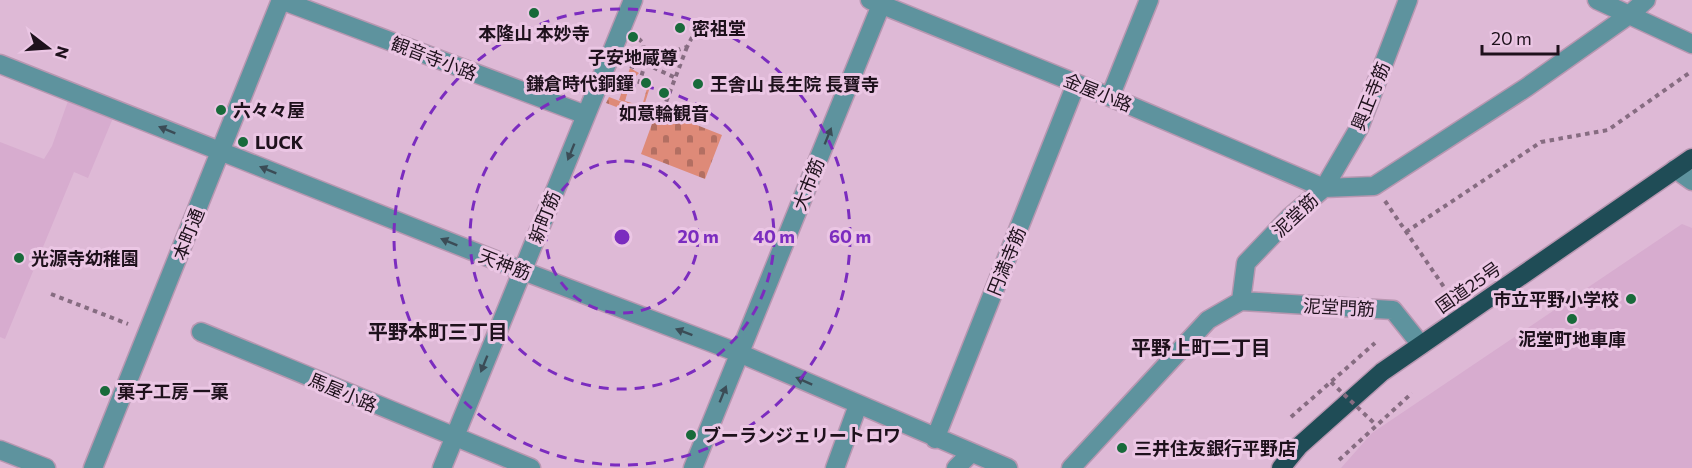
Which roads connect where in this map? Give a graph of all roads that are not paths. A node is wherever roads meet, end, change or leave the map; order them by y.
1 (281, 0) edge
2 (633, 0) edge
3 (1149, 0) edge
4 (1408, 0) edge
5 (1597, 0) edge
6 (1646, 0) edge
7 (878, 2) edge
8 (1629, 15) junction
9 (1692, 44) edge
10 (0, 64) edge
11 (1076, 84) junction
12 (1110, 97) junction
13 (586, 115) junction
14 (221, 151) junction
15 (1692, 158) edge
16 (1675, 169) junction
17 (1692, 181) edge
18 (1324, 188) junction
19 (523, 271) junction
20 (1241, 301) junction
21 (201, 332) dead end
22 (1421, 345) junction
23 (739, 353) junction
24 (858, 405) junction
25 (454, 439) junction
26 (935, 439) junction
27 (0, 450) edge
28 (970, 453) junction
29 (45, 468) edge
30 (93, 468) edge
31 (442, 468) edge
32 (531, 468) edge
33 (693, 468) edge
34 (835, 468) edge
35 (956, 468) edge
36 (1008, 468) edge
37 (1071, 468) edge
38 (1281, 468) edge

1 - 13 street, 観音寺小路
1 - 14 street, 本町通
2 - 13 street, 新町筋
3 - 12 street
4 - 18 street, 興正寺筋
5 - 8 street
6 - 8 street
7 - 11 street, 金屋小路
23 -> 7 street, 大市筋
8 - 9 street
8 - 18 street, 泥堂筋
14 -> 10 street, 天神筋
11 - 12 street, 金屋小路
11 - 26 street, 円満寺筋
12 - 18 street, 金屋小路
13 -> 19 street, 新町筋
19 -> 14 street, 天神筋
14 - 30 street, 本町通
15 - 16 highway, 国道25号
16 - 17 street
16 - 22 highway, 国道25号
18 - 20 street, 泥堂筋
23 -> 19 street, 天神筋
19 -> 25 street, 新町筋
20 - 22 street, 泥堂門筋
20 - 37 street
21 - 25 street, 馬屋小路
22 - 38 highway, 国道25号
24 -> 23 street, 天神筋
33 -> 23 street, 大市筋
24 - 26 street, 天神筋
24 - 34 street
25 - 31 street, 新町筋
25 - 32 street, 馬屋小路
26 - 28 street, 天神筋
27 - 29 street
28 - 35 street
28 - 36 street, 天神筋

